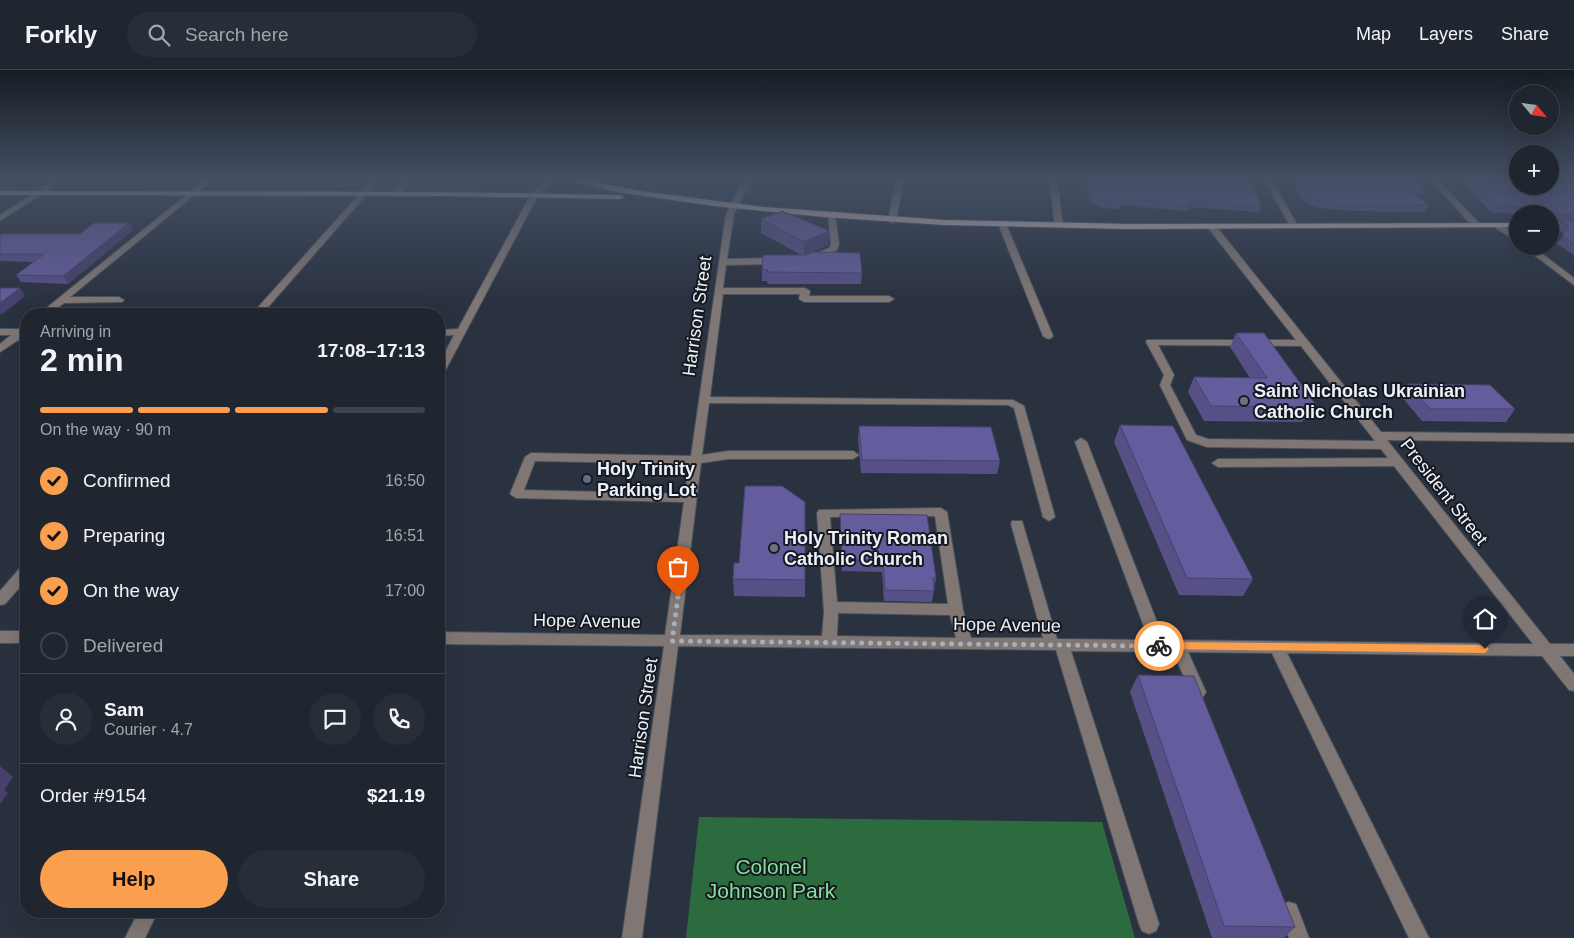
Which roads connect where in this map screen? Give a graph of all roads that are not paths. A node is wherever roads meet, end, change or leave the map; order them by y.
1 (161, 220) edge
2 (341, 220) edge
3 (521, 220) edge
4 (729, 220) edge
5 (832, 220) edge
6 (884, 220) edge
7 (892, 220) joint
8 (1058, 220) edge
9 (1290, 220) edge
10 (1471, 220) edge
11 (1559, 224) edge
12 (1574, 224) edge
13 (1476, 225) junction
14 (1498, 225) junction
15 (1509, 225) edge
16 (1004, 226) junction
17 (1059, 226) junction
18 (1294, 226) junction
19 (1212, 227) junction
20 (1509, 233) edge
21 (1538, 255) edge
22 (788, 261) edge
23 (806, 261) edge
24 (723, 262) junction
25 (1574, 282) edge
26 (719, 291) junction
27 (889, 299) dead end
28 (62, 300) junction
29 (119, 300) dead end
30 (52, 308) edge
31 (262, 308) edge
32 (20, 331) edge
33 (0, 332) edge
34 (445, 332) edge
35 (461, 332) junction
36 (20, 335) edge
37 (1048, 336) dead end
38 (1304, 343) junction
39 (0, 349) edge
40 (445, 362) edge
41 (704, 400) junction
42 (1574, 438) edge
43 (1381, 440) junction
44 (1081, 442) dead end
45 (854, 455) dead end
46 (696, 460) junction
47 (1398, 462) junction
48 (1218, 463) dead end
49 (691, 498) junction
50 (1049, 517) dead end
51 (1017, 524) dead end
52 (20, 578) edge
53 (0, 600) edge
54 (831, 607) junction
55 (956, 610) junction
56 (0, 637) edge
57 (20, 637) edge
58 (445, 638) edge
59 (672, 641) junction
60 (829, 642) junction
61 (964, 644) junction
62 (1057, 645) junction
63 (1159, 646) junction
64 (1178, 646) junction
65 (1278, 647) junction
66 (1546, 650) junction
67 (1574, 650) edge
68 (1574, 685) edge
69 (1203, 704) edge
70 (1285, 902) edge
71 (145, 918) edge
72 (1149, 924) dead end
73 (135, 938) edge
74 (632, 938) edge
75 (1300, 938) edge
76 (1418, 938) edge

1 - 28 street
2 - 31 street
3 - 35 street
4 - 24 street, Harrison Street
5 - 23 street
6 - 7 main road
7 - 16 main road
8 - 17 street
9 - 18 street
10 - 13 street
11 - 12 main road
13 - 14 main road
13 - 18 main road
14 - 15 main road
14 - 20 street
16 - 17 main road
16 - 37 street
17 - 19 main road
18 - 19 main road
19 - 38 street, President Street
21 - 25 street
22 - 24 street
24 - 26 street, Harrison Street
26 - 27 street
26 - 41 street, Harrison Street
28 - 29 street
28 - 30 street
32 - 33 street
34 - 35 street
35 - 40 street
36 - 39 street
38 - 43 street, President Street
38 - 43 street
41 - 46 street, Harrison Street
41 - 50 street
42 - 43 street
43 - 47 street, President Street
44 - 63 street
45 - 46 street
46 - 49 street, Harrison Street
46 - 49 street
47 - 48 street
47 - 66 street, President Street
49 - 59 street, Harrison Street
51 - 62 street
52 - 53 street
54 - 55 street
54 - 55 street
54 - 60 street
55 - 61 street
56 - 57 street
58 - 59 street, Hope Avenue
59 - 60 street, Hope Avenue
59 - 74 street, Harrison Street
60 - 61 street, Hope Avenue
61 - 62 street, Hope Avenue
62 - 63 street, Hope Avenue
62 - 72 street
63 - 64 street, Hope Avenue
64 - 65 street, Hope Avenue
64 - 69 street
65 - 66 street, Hope Avenue
65 - 76 street
66 - 67 street, Hope Avenue
66 - 68 street, President Street
70 - 75 street
71 - 73 street

